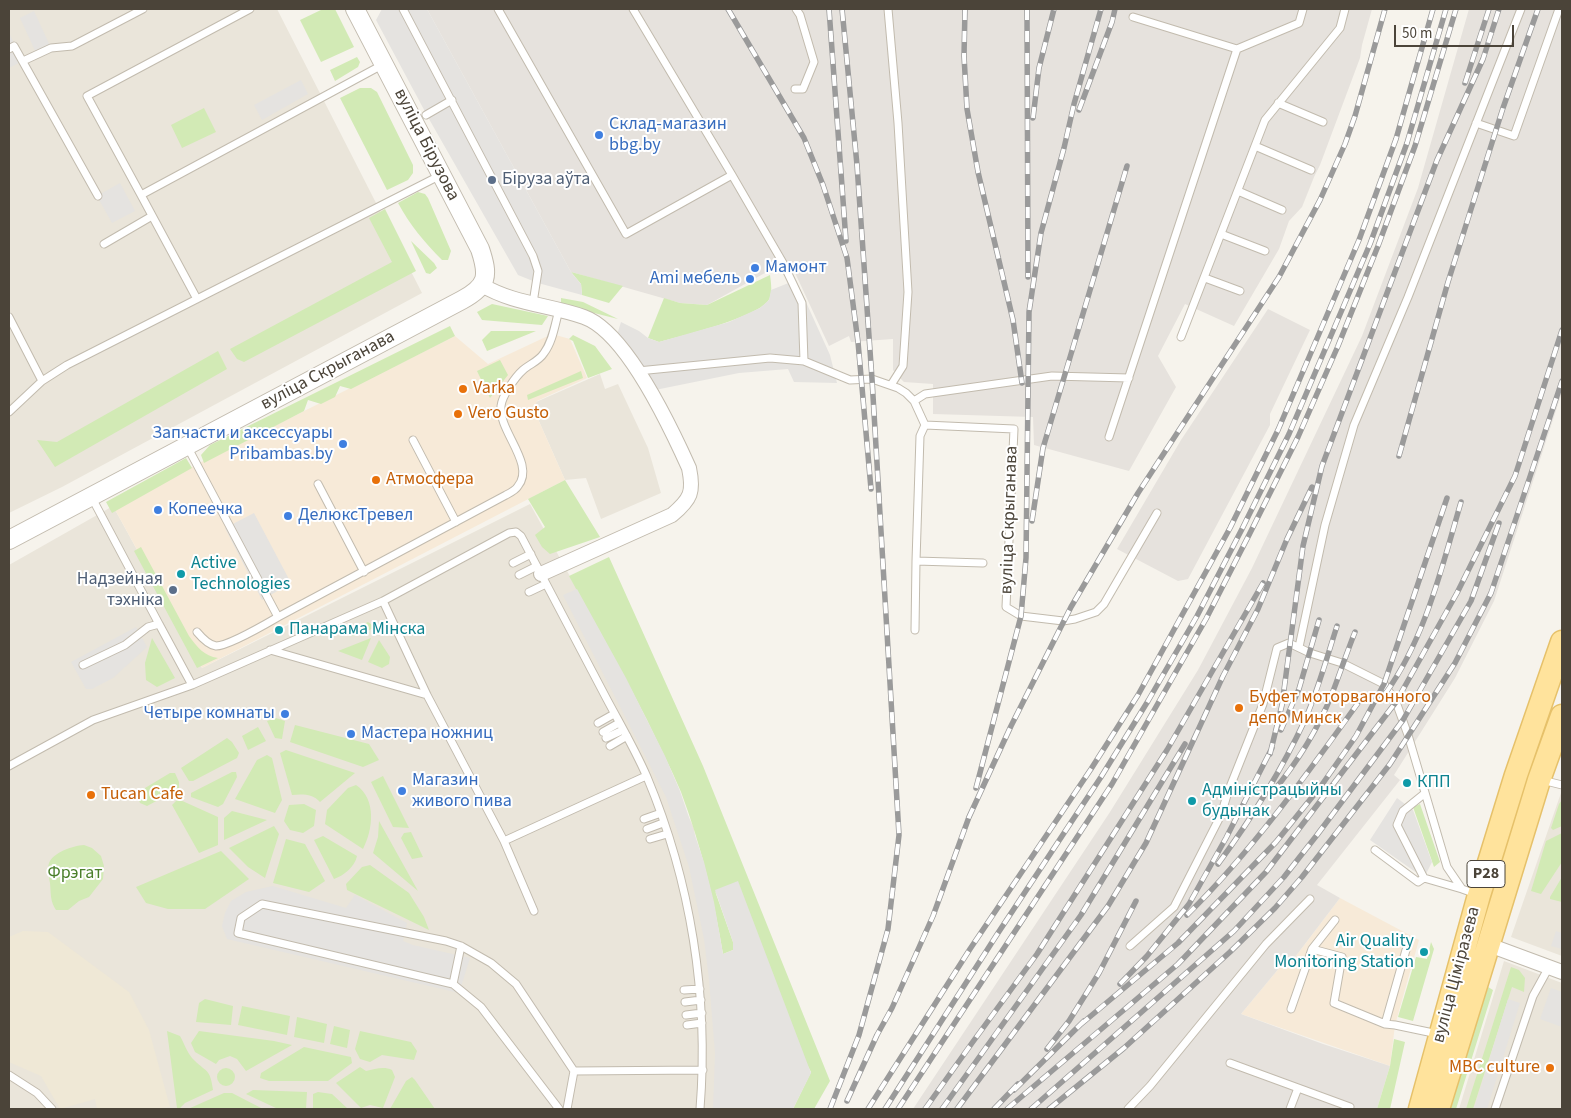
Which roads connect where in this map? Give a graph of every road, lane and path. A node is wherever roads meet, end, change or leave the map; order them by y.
1 (143, 9) edge
2 (250, 9) edge
3 (355, 9) edge
4 (403, 9) edge
5 (498, 9) edge
6 (633, 9) edge
7 (796, 9) edge
8 (888, 9) edge
9 (1303, 9) edge
10 (1345, 9) edge
11 (1521, 9) edge
12 (1559, 9) edge
13 (1133, 17) dead end
14 (1237, 48) junction
15 (9, 49) edge
16 (23, 60) junction
17 (384, 64) junction
18 (795, 89) dead end
19 (452, 100) junction
20 (1278, 103) junction
21 (426, 115) dead end
22 (1323, 122) dead end
23 (1476, 123) junction
24 (1255, 146) junction
25 (1311, 170) dead end
26 (732, 174) junction
27 (442, 175) junction
28 (1238, 191) junction
29 (140, 195) junction
30 (98, 196) dead end
31 (1282, 210) dead end
32 (152, 216) junction
33 (1221, 234) junction
34 (104, 244) dead end
35 (1265, 251) dead end
36 (1205, 278) junction
37 (482, 285) junction
38 (1240, 291) dead end
39 (197, 299) junction
40 (533, 303) junction
41 (559, 310) junction
42 (9, 317) edge
43 (1181, 337) dead end
44 (804, 361) junction
45 (638, 371) junction
46 (1129, 378) junction
47 (42, 381) junction
48 (891, 385) junction
49 (914, 401) junction
50 (9, 412) edge
51 (925, 425) junction
52 (1109, 437) dead end
53 (413, 440) dead end
54 (186, 446) junction
55 (318, 484) dead end
56 (91, 496) junction
57 (1157, 513) dead end
58 (456, 522) junction
59 (9, 540) edge
60 (530, 554) junction
61 (916, 561) junction
62 (513, 563) dead end
63 (983, 563) dead end
64 (364, 572) junction
65 (519, 575) dead end
66 (541, 575) junction
67 (528, 592) dead end
68 (383, 601) junction
69 (278, 617) junction
70 (159, 624) junction
71 (915, 630) dead end
72 (198, 632) dead end
73 (1562, 642) edge
74 (1299, 647) junction
75 (270, 650) junction
76 (83, 665) dead end
77 (192, 684) junction
78 (427, 695) junction
79 (614, 714) junction
80 (1562, 716) edge
81 (598, 723) dead end
82 (619, 723) junction
83 (625, 733) junction
84 (610, 746) dead end
85 (9, 766) edge
86 (646, 776) junction
87 (1539, 780) junction
88 (1562, 785) edge
89 (1424, 794) junction
90 (660, 814) junction
91 (644, 819) dead end
92 (664, 823) junction
93 (647, 828) dead end
94 (667, 834) junction
95 (650, 839) dead end
96 (504, 841) junction
97 (1375, 850) dead end
98 (1424, 878) junction
99 (1470, 892) junction
100 (1310, 899) dead end
101 (534, 911) dead end
102 (1335, 920) dead end
103 (1488, 945) junction
104 (461, 946) junction
105 (1130, 946) dead end
106 (1312, 949) junction
107 (1406, 950) dead end
108 (1549, 967) junction
109 (1562, 972) edge
110 (453, 984) junction
111 (700, 989) junction
112 (684, 990) dead end
113 (701, 1000) junction
114 (685, 1002) dead end
115 (1291, 1009) dead end
116 (702, 1013) junction
117 (686, 1015) dead end
118 (702, 1023) junction
119 (1385, 1024) junction
120 (687, 1025) dead end
121 (1440, 1035) junction
122 (1230, 1063) dead end
123 (703, 1070) junction
124 (574, 1071) junction
125 (9, 1075) edge
126 (1298, 1088) junction
127 (1350, 1106) dead end
128 (52, 1109) edge
129 (559, 1109) edge
130 (567, 1109) edge
131 (700, 1109) edge
132 (1128, 1109) edge
133 (1290, 1109) edge
134 (1420, 1109) edge
135 (1438, 1109) edge
136 (1495, 1109) edge

1 - 16 lane
2 - 29 lane
3 - 17 street, вуліца Бірузова
4 - 19 lane
5 - 26 lane
6 - 26 lane
7 - 18 lane
8 - 48 lane
9 - 14 lane
10 - 20 lane
11 - 23 lane
12 - 23 lane
13 - 14 lane
14 - 46 lane
15 - 16 lane
16 - 30 lane
17 - 27 street, вуліца Бірузова
17 - 29 lane
19 - 21 lane
19 - 40 lane
20 - 22 lane
20 - 24 lane
23 - 74 lane
24 - 25 lane
24 - 28 lane
26 - 44 lane
27 - 37 street, вуліца Бірузова
27 - 39 lane
28 - 31 lane
28 - 33 lane
29 - 32 lane
32 - 34 lane
32 - 39 lane
33 - 35 lane
33 - 36 lane
36 - 38 lane
36 - 43 lane
37 - 40 street
37 - 54 street, вуліца Скрыганава
39 - 47 lane
40 - 41 street
41 - 45 street
41 - 58 lane
42 - 47 lane
44 - 45 lane
44 - 48 lane
45 - 66 street
46 - 49 lane
46 - 52 lane
47 - 50 lane
48 - 49 lane
49 - 51 lane
51 - 57 lane, вуліца Скрыганава
51 - 61 lane
53 - 58 lane
54 - 56 street, вуліца Скрыганава
54 - 69 lane
55 - 64 lane
56 - 59 street, вуліца Скрыганава
56 - 70 lane
58 - 64 lane
60 - 62 lane
60 - 66 lane
60 - 68 lane
61 - 63 lane
61 - 71 lane
64 - 69 lane
65 - 66 lane
66 - 67 lane
66 - 79 lane
68 - 75 lane
68 - 78 lane
69 - 72 lane
70 - 76 lane
70 - 77 lane
73 - 99 main road, вуліца Ціміразева / Р28
74 - 89 lane
74 - 105 lane
75 - 77 lane
75 - 78 lane
77 - 85 lane
78 - 96 lane
79 - 81 lane
79 - 82 lane
80 - 87 main road, вуліца Ціміразева / Р28
82 - 83 lane
82 - 83 lane
83 - 84 lane
83 - 86 lane
86 - 90 lane
86 - 96 lane
87 - 88 lane
87 - 103 main road, вуліца Ціміразева / Р28
89 - 98 lane
89 - 99 lane
90 - 91 lane
90 - 92 lane
92 - 93 lane
92 - 94 lane
94 - 95 lane
94 - 111 lane
96 - 101 lane
97 - 98 lane
98 - 99 lane
99 - 121 main road, вуліца Ціміразева / Р28
100 - 132 lane
102 - 106 lane
103 - 108 street
103 - 135 main road, вуліца Ціміразева / Р28
104 - 110 lane
104 - 110 lane
104 - 124 lane
106 - 115 lane
106 - 119 lane
107 - 119 lane
108 - 109 street
108 - 136 lane
110 - 129 lane
111 - 112 lane
111 - 113 lane
113 - 114 lane
113 - 116 lane
116 - 117 lane
116 - 118 lane
118 - 120 lane
118 - 123 lane
119 - 121 lane
121 - 134 main road, вуліца Ціміразева / Р28
122 - 126 lane
123 - 124 lane
123 - 131 lane
124 - 130 lane
125 - 128 lane
126 - 127 lane
126 - 133 lane

